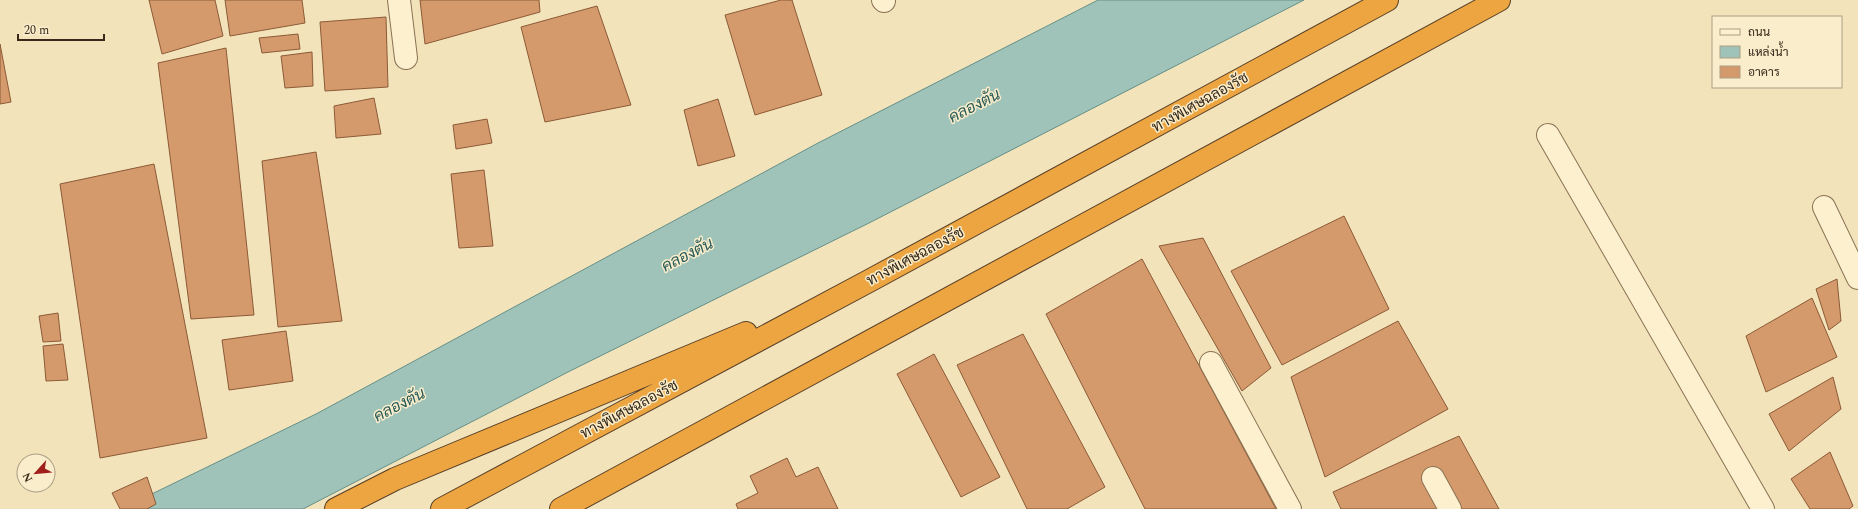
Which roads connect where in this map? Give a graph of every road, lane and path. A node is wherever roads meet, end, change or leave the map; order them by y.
1 (399, 0) edge
2 (1387, 0) edge
3 (1499, 0) edge
4 (406, 58) dead end
5 (1548, 135) dead end
6 (1824, 207) dead end
7 (1858, 278) edge
8 (869, 281) junction
9 (1211, 363) dead end
10 (1433, 478) dead end
11 (601, 488) junction
12 (336, 509) edge
13 (442, 509) edge
14 (561, 509) edge
15 (572, 509) edge
16 (1290, 509) edge
17 (1450, 509) edge
18 (1763, 509) edge

1 - 4 street
2 - 8 highway, ทางพิเศษฉลองรัช
3 - 11 highway
5 - 18 street
6 - 7 street
8 - 12 highway
8 - 13 highway, ทางพิเศษฉลองรัช
9 - 16 street
10 - 17 street
11 - 14 highway
11 - 15 highway

